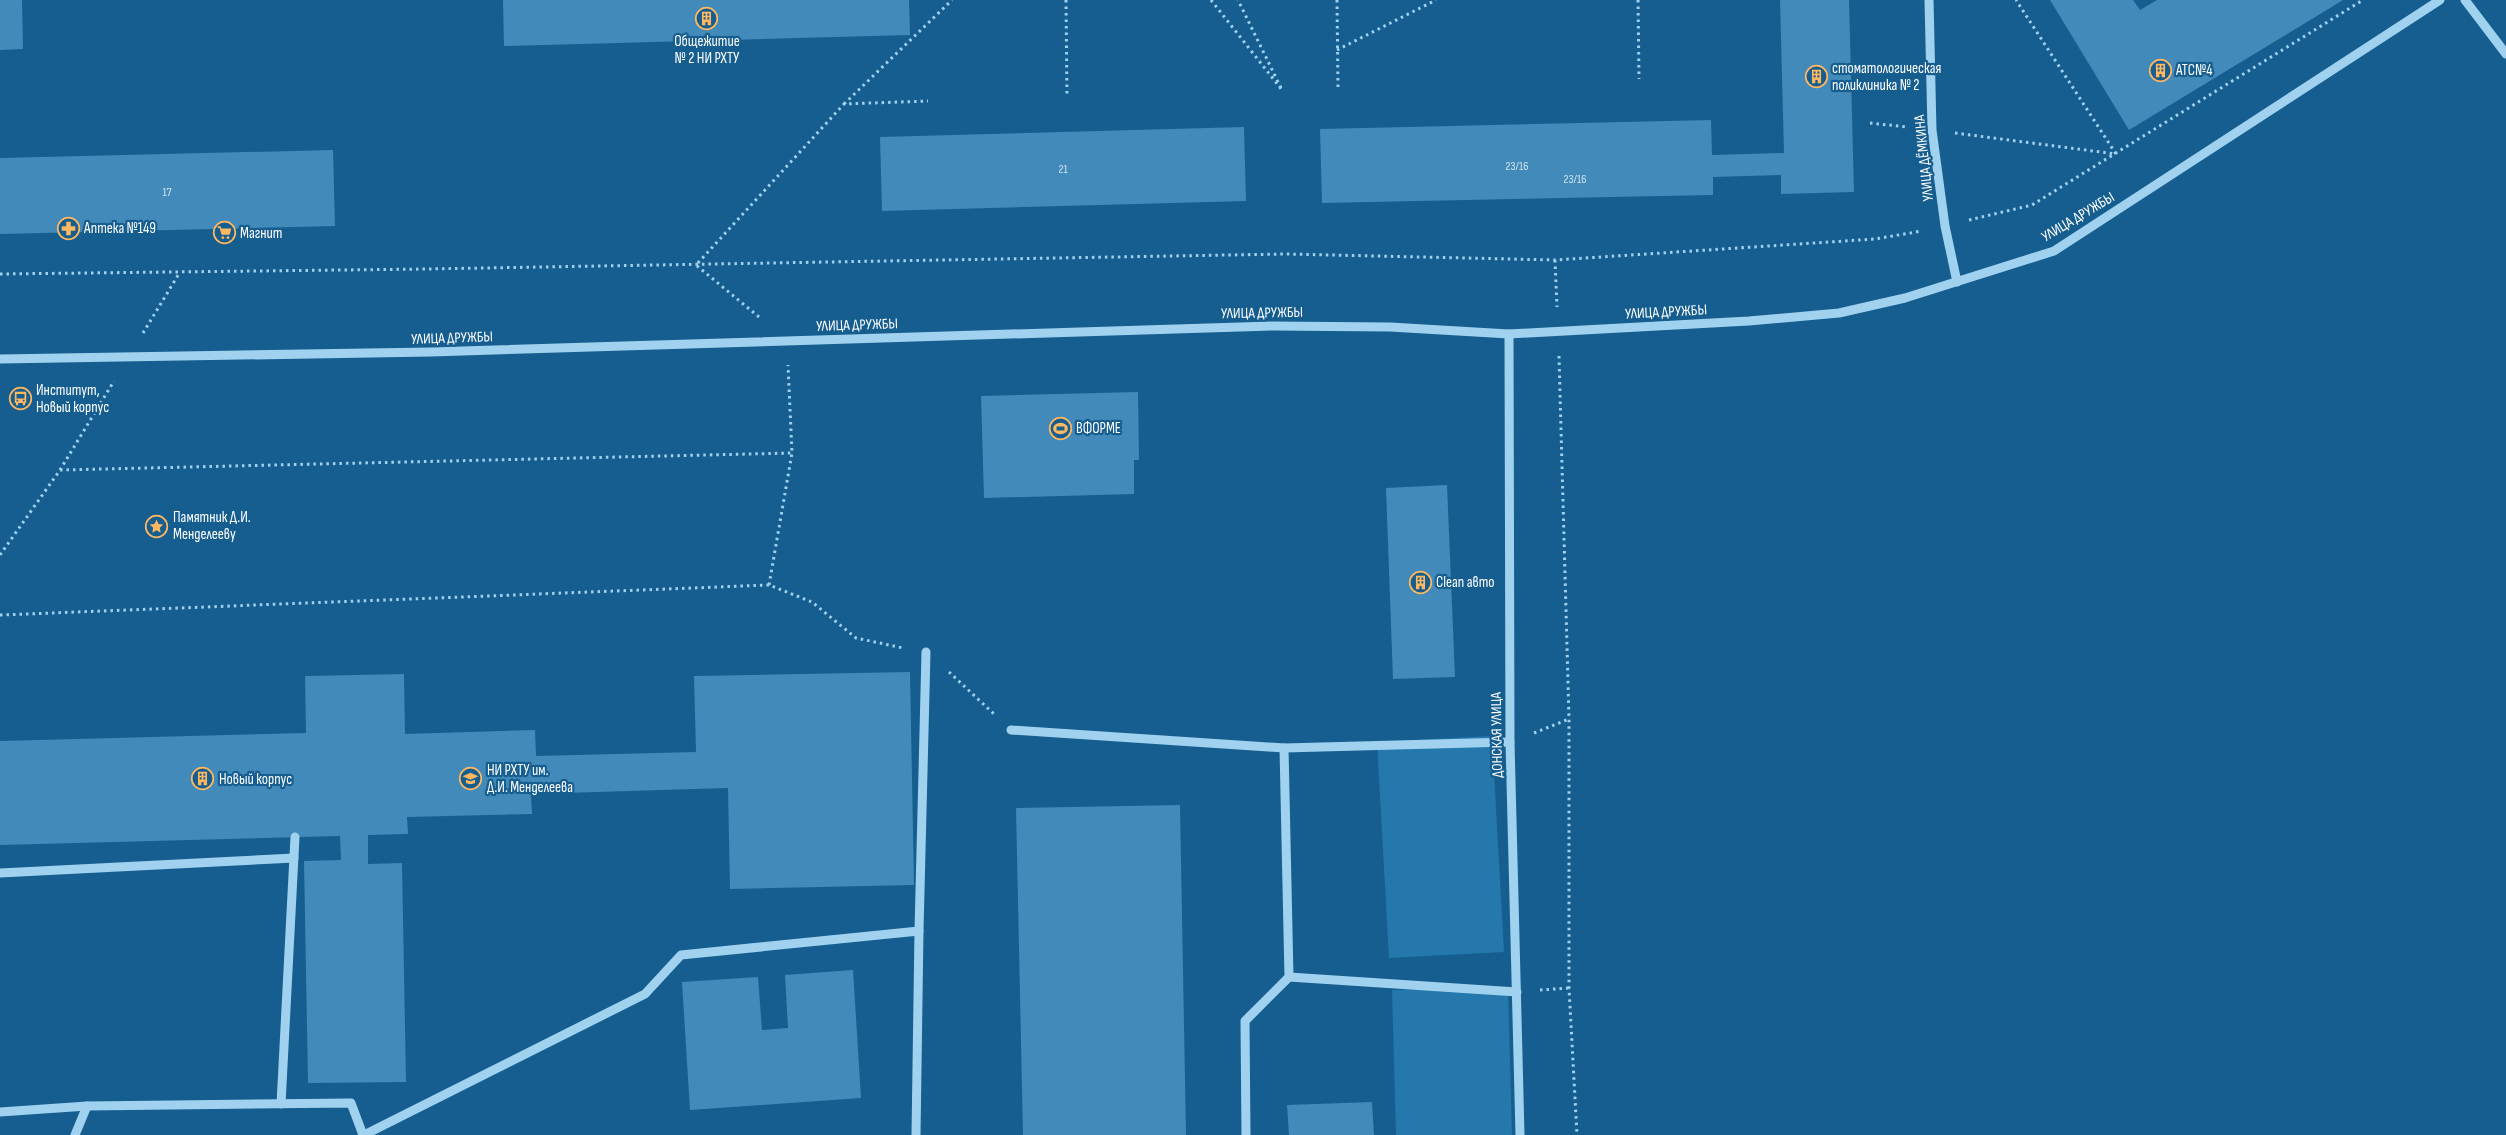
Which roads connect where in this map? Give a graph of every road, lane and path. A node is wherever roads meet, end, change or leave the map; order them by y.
1 (952, 0) edge
2 (1066, 0) edge
3 (1211, 0) edge
4 (1238, 0) edge
5 (1337, 0) edge
6 (1436, 0) edge
7 (1638, 0) edge
8 (1929, 0) edge
9 (2016, 0) edge
10 (2364, 0) edge
11 (2440, 0) edge
12 (2465, 0) edge
13 (1337, 50) junction
14 (2506, 54) edge
15 (1639, 79) dead end
16 (1338, 88) dead end
17 (1067, 96) dead end
18 (928, 101) dead end
19 (844, 104) junction
20 (1870, 123) dead end
21 (1932, 130) junction
22 (2116, 154) junction
23 (1945, 226) junction
24 (1555, 260) junction
25 (696, 265) junction
26 (180, 272) junction
27 (0, 274) edge
28 (1957, 282) junction
29 (1558, 331) junction
30 (1509, 334) junction
31 (787, 341) junction
32 (128, 357) junction
33 (0, 359) edge
34 (792, 453) junction
35 (60, 470) junction
36 (0, 555) edge
37 (769, 585) junction
38 (0, 615) edge
39 (926, 652) junction
40 (1569, 719) junction
41 (1011, 730) joint
42 (1510, 742) junction
43 (1284, 748) junction
44 (295, 837) dead end
45 (294, 858) junction
46 (0, 874) edge
47 (919, 931) junction
48 (1289, 977) junction
49 (1569, 988) junction
50 (1517, 992) junction
51 (281, 1104) junction
52 (87, 1106) junction
53 (0, 1112) edge
54 (75, 1135) edge
55 (363, 1135) edge
56 (916, 1135) edge
57 (1246, 1135) edge
58 (1520, 1135) edge
59 (1577, 1135) edge

1 - 19 path
2 - 17 path
3 - 4 path
5 - 13 path
6 - 13 path
7 - 15 path
8 - 21 street, УЛИЦА ДЁМКИНА
9 - 22 path
10 - 22 path
11 - 28 street, УЛИЦА ДРУЖБЫ
12 - 14 street
13 - 16 path
18 - 19 path
19 - 25 path
20 - 21 path
21 - 22 path
21 - 23 street, УЛИЦА ДЁМКИНА
22 - 23 path
23 - 24 path
23 - 28 street, УЛИЦА ДЁМКИНА
24 - 25 path
24 - 29 path
25 - 26 path
25 - 31 path
26 - 27 path
26 - 32 path
28 - 29 street, УЛИЦА ДРУЖБЫ
29 - 30 street, УЛИЦА ДРУЖБЫ
29 - 40 path
30 - 31 street, УЛИЦА ДРУЖБЫ
30 - 42 street, ДОНСКАЯ УЛИЦА
31 - 32 street, УЛИЦА ДРУЖБЫ
31 - 34 path
32 - 33 street, УЛИЦА ДРУЖБЫ
32 - 35 path
34 - 35 path
34 - 37 path
35 - 36 path
37 - 38 path
37 - 39 path
39 - 41 path
39 - 47 street
40 - 42 path
40 - 49 path
41 - 43 street
42 - 43 street
42 - 50 street, ДОНСКАЯ УЛИЦА
43 - 48 street
44 - 45 street
45 - 46 street
45 - 51 street
47 - 55 street
47 - 56 street
48 - 50 street
48 - 57 street
49 - 50 path
49 - 59 path
50 - 58 street, ДОНСКАЯ УЛИЦА
51 - 52 street
51 - 55 street
52 - 53 street
52 - 54 street

